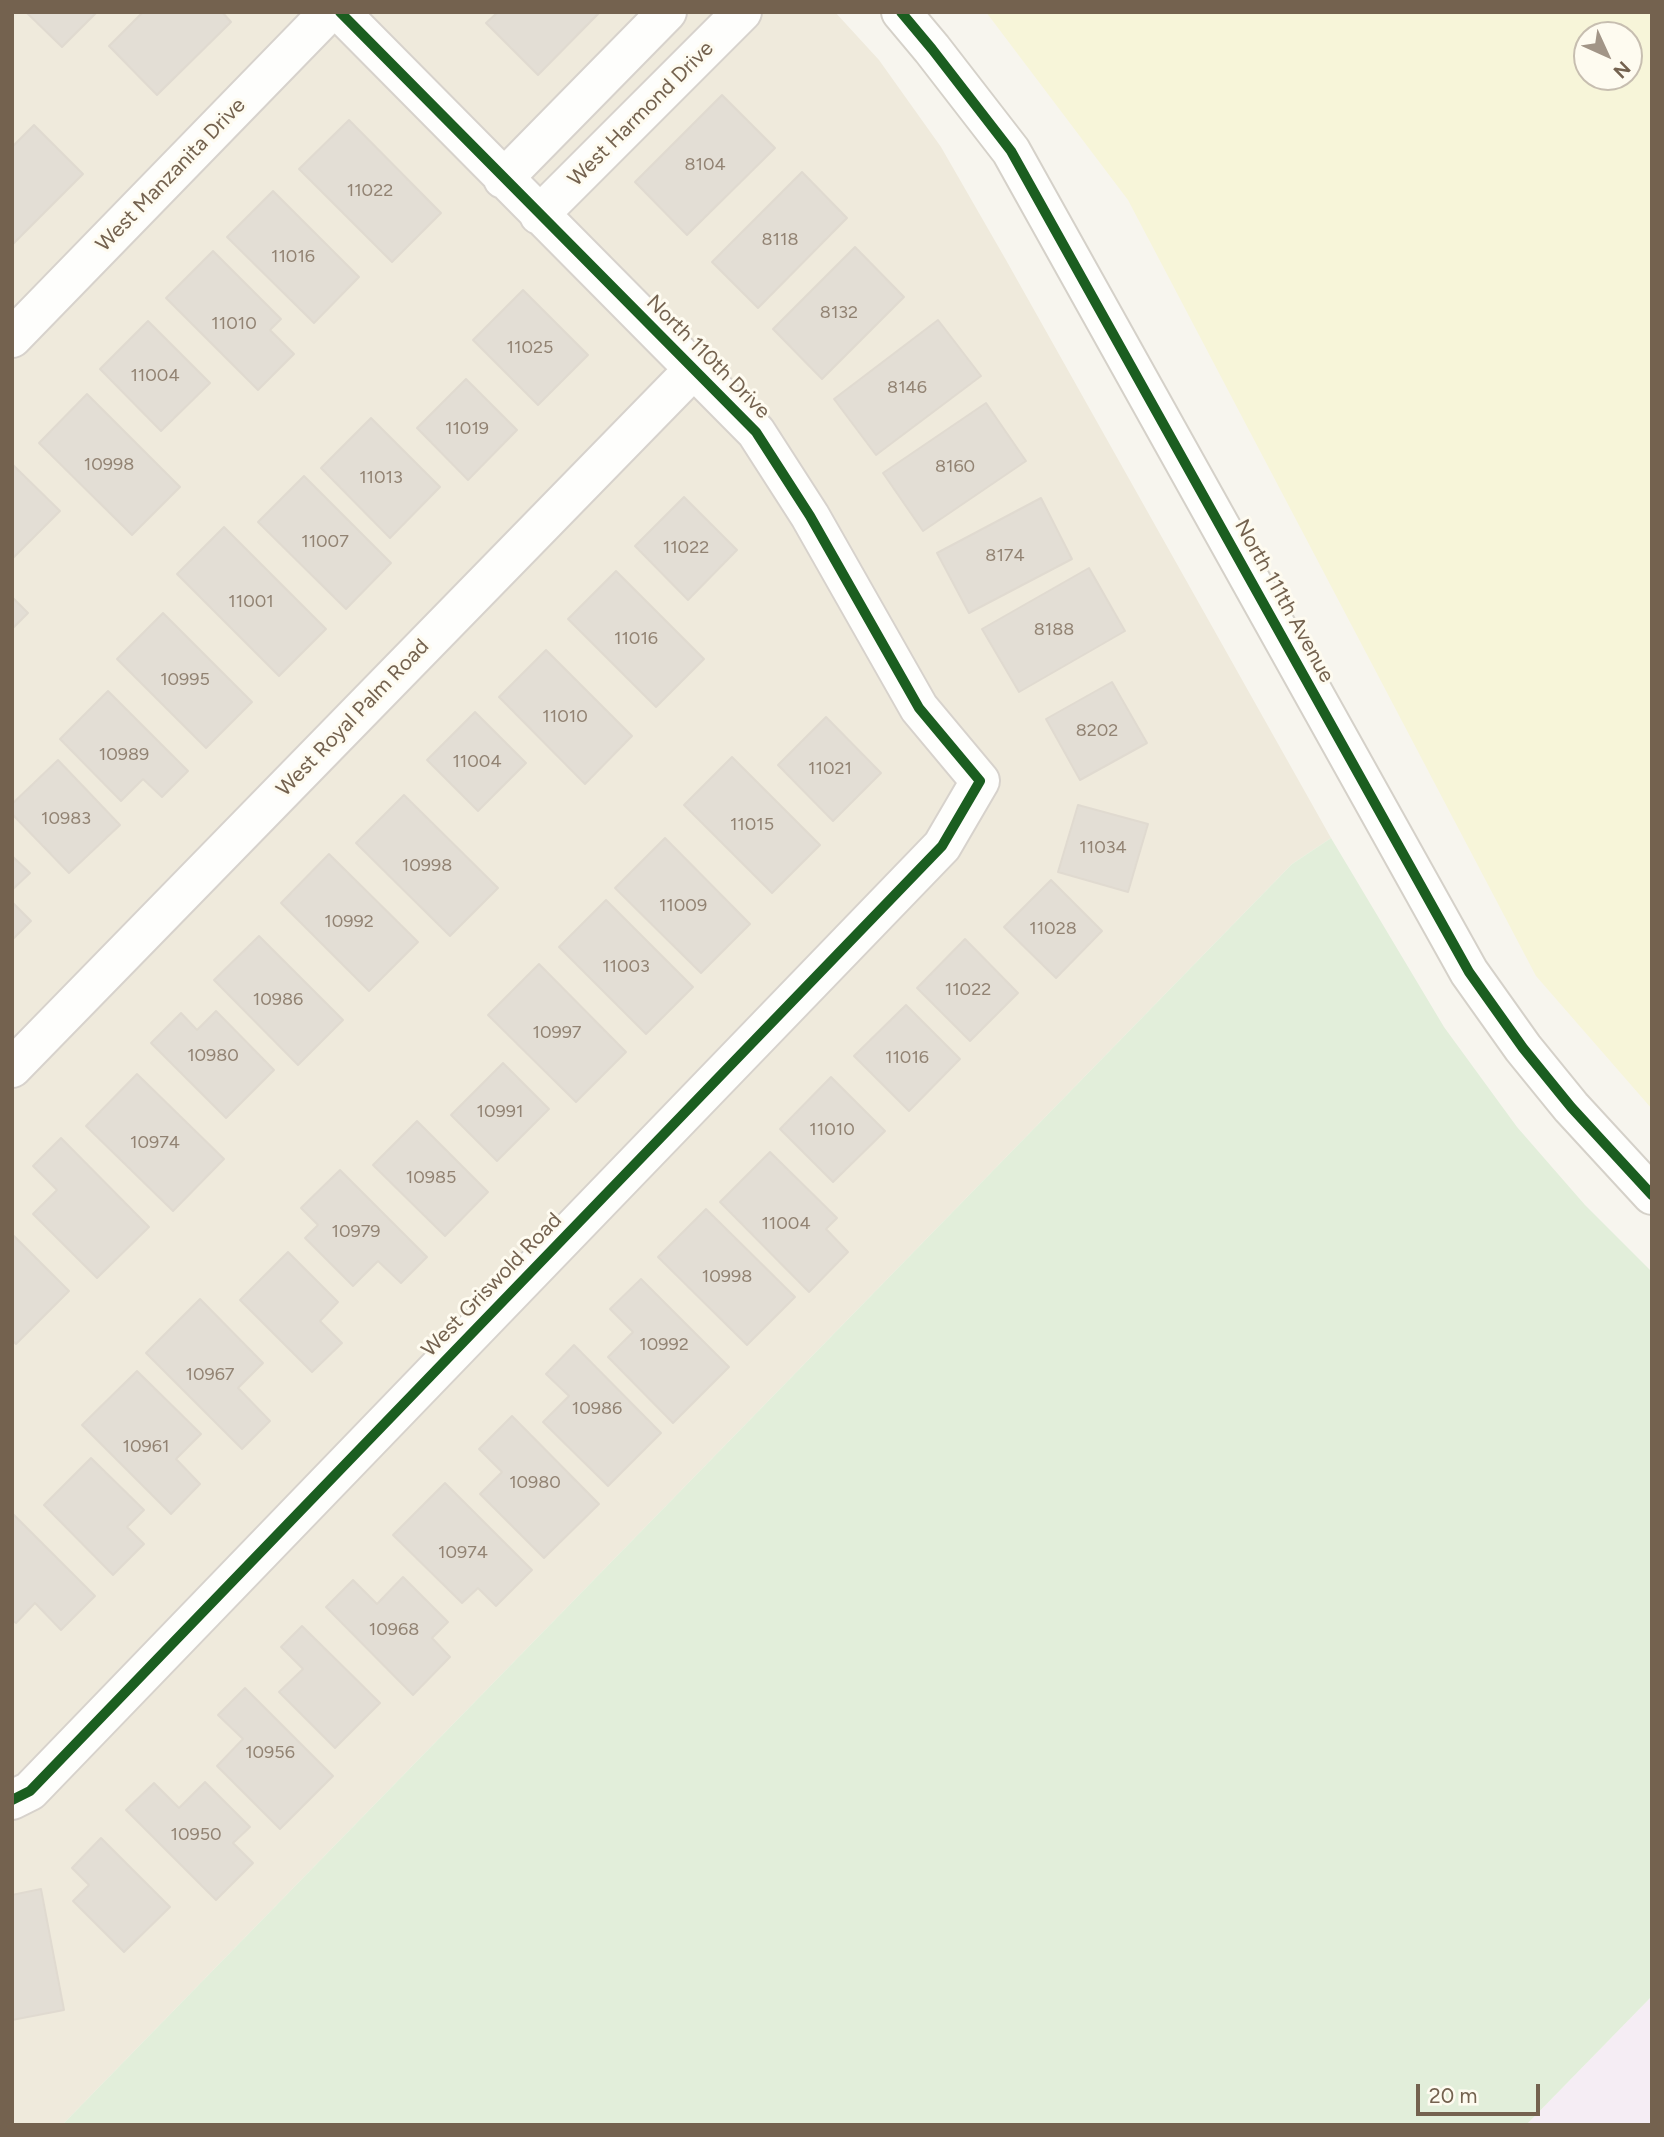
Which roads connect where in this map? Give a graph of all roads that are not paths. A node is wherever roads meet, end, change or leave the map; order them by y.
1 (329, 12) edge
2 (340, 12) edge
3 (667, 12) edge
4 (742, 12) edge
5 (901, 12) edge
6 (503, 179) junction
7 (539, 215) junction
8 (12, 338) edge
9 (694, 369) junction
10 (980, 781) joint
11 (12, 1068) edge
12 (1652, 1195) edge
13 (12, 1800) edge

1 - 8 street, West Manzanita Drive
2 - 6 street, North 110th Drive
3 - 6 street
4 - 7 street, West Harmond Drive
5 - 12 street, North 111th Avenue
6 - 7 street, North 110th Drive
7 - 9 street, North 110th Drive
9 - 10 street, North 110th Drive
9 - 11 street, West Royal Palm Road
10 - 13 street, West Griswold Road

